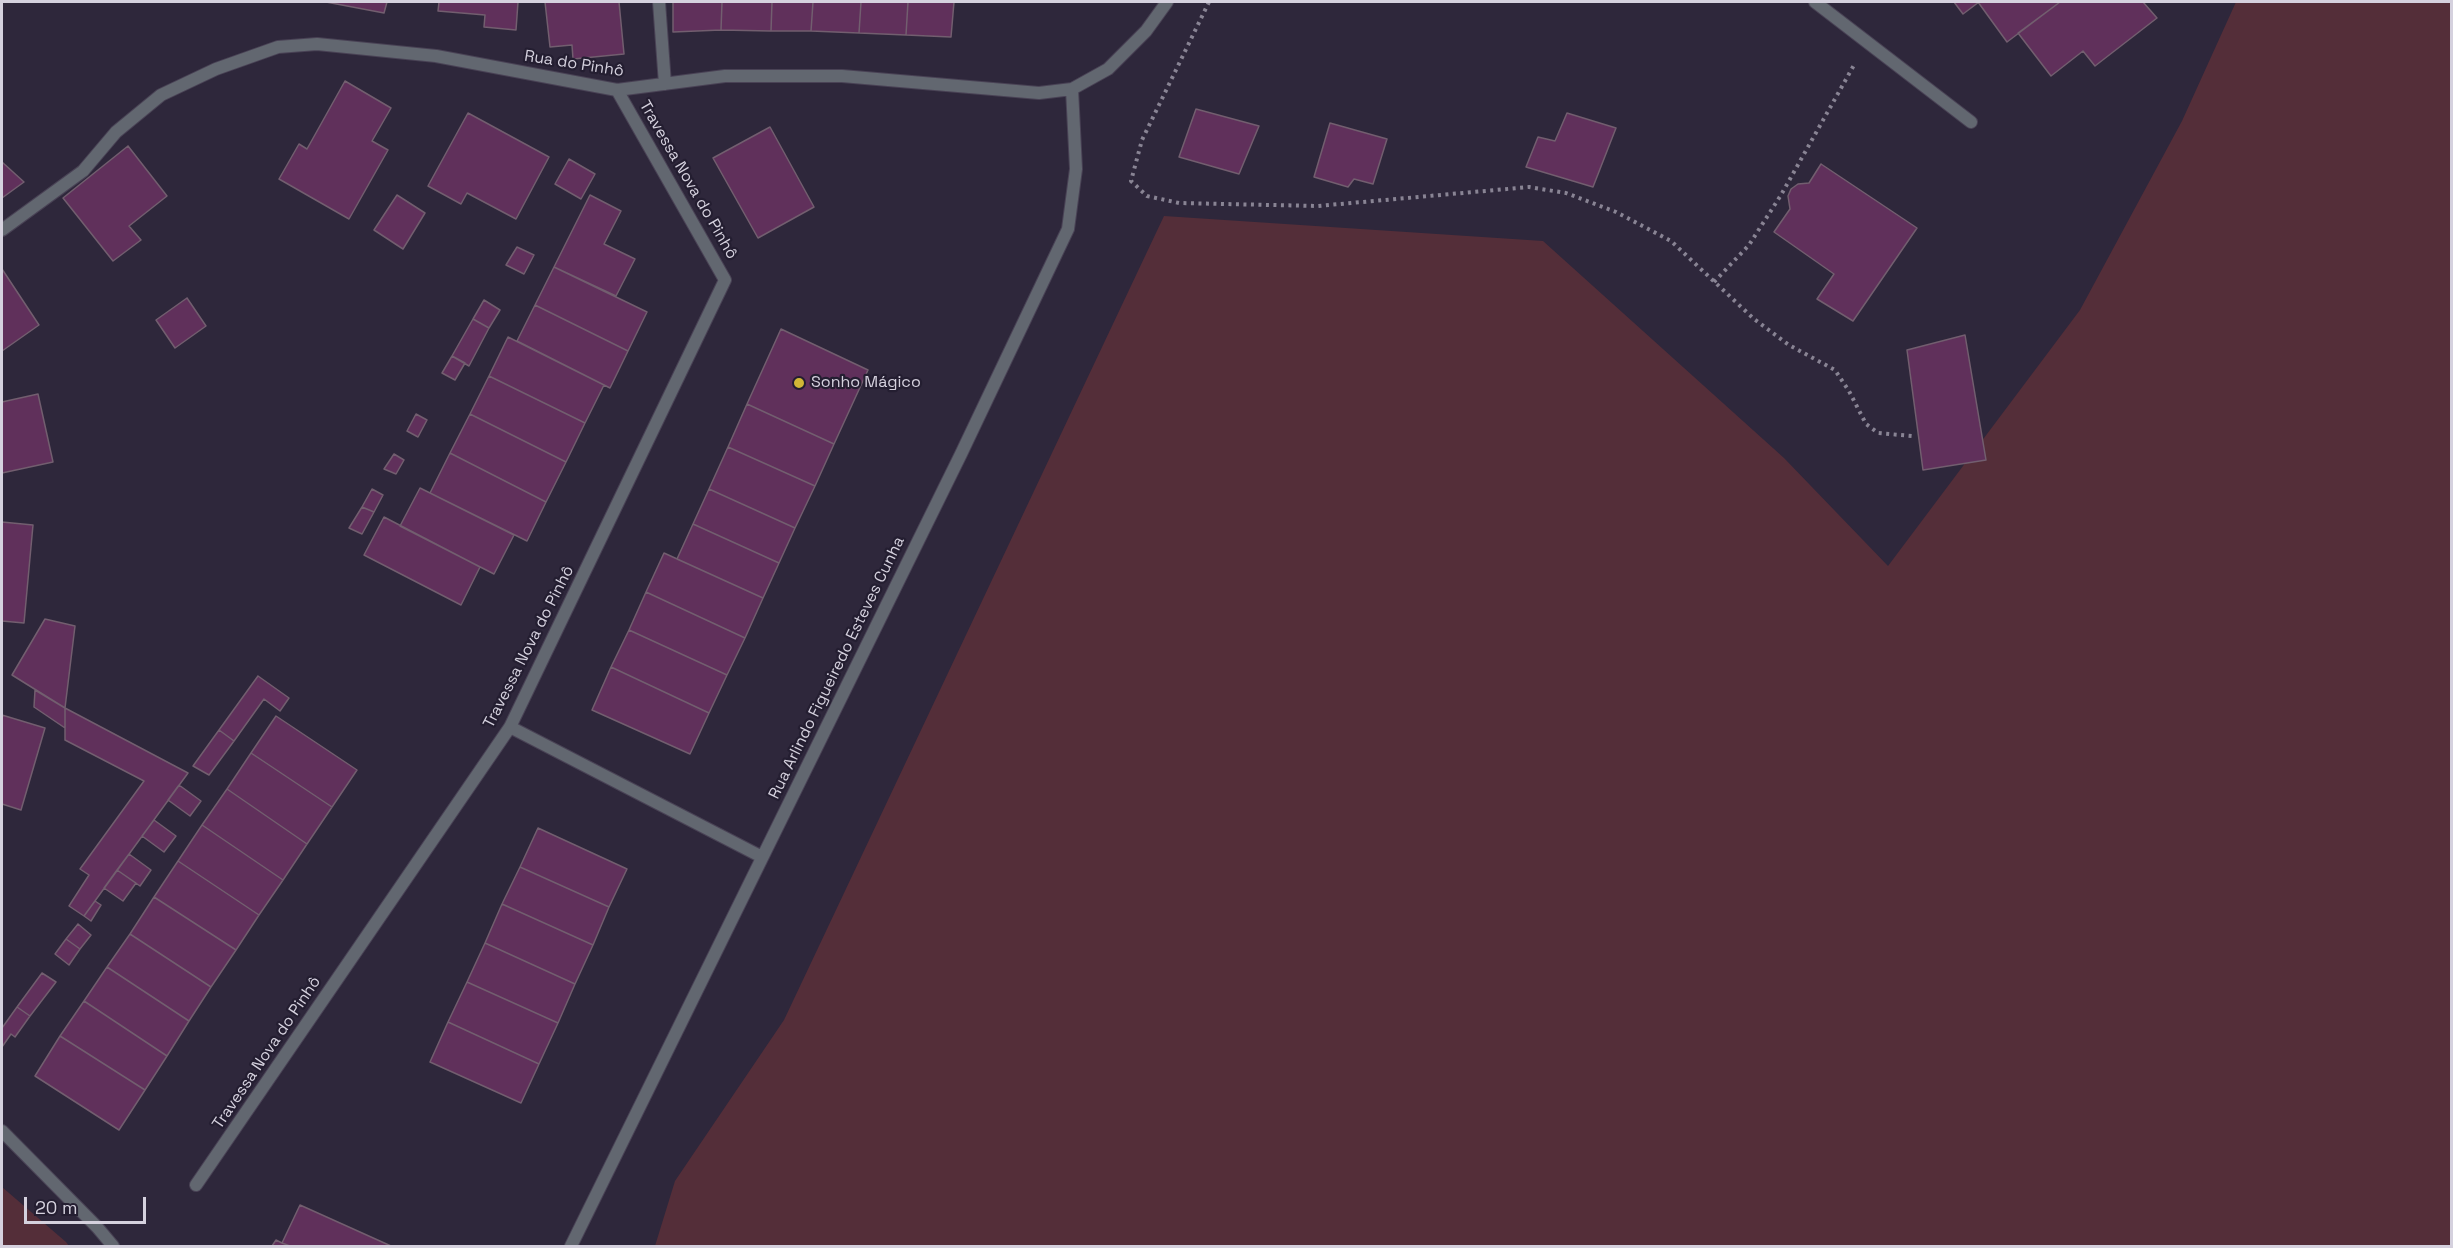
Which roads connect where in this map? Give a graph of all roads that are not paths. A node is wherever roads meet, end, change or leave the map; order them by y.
1 (659, 2) edge
2 (1167, 2) edge
3 (1815, 2) edge
4 (665, 84) junction
5 (1072, 89) junction
6 (618, 90) junction
7 (1971, 122) dead end
8 (2, 230) edge
9 (510, 727) junction
10 (762, 856) junction
11 (2, 1131) edge
12 (196, 1185) dead end
13 (113, 1246) edge
14 (571, 1246) edge

1 - 4 street
2 - 5 street, Rua do Pinhô
3 - 7 street
4 - 5 street, Rua do Pinhô
4 - 6 street, Rua do Pinhô
5 - 10 street, Rua Arlindo Figueiredo Esteves Cunha
6 - 8 street, Rua do Pinhô
6 - 9 street, Travessa Nova do Pinhô
9 - 10 street
9 - 12 street, Travessa Nova do Pinhô
10 - 14 street, Rua Arlindo Figueiredo Esteves Cunha
11 - 13 street

